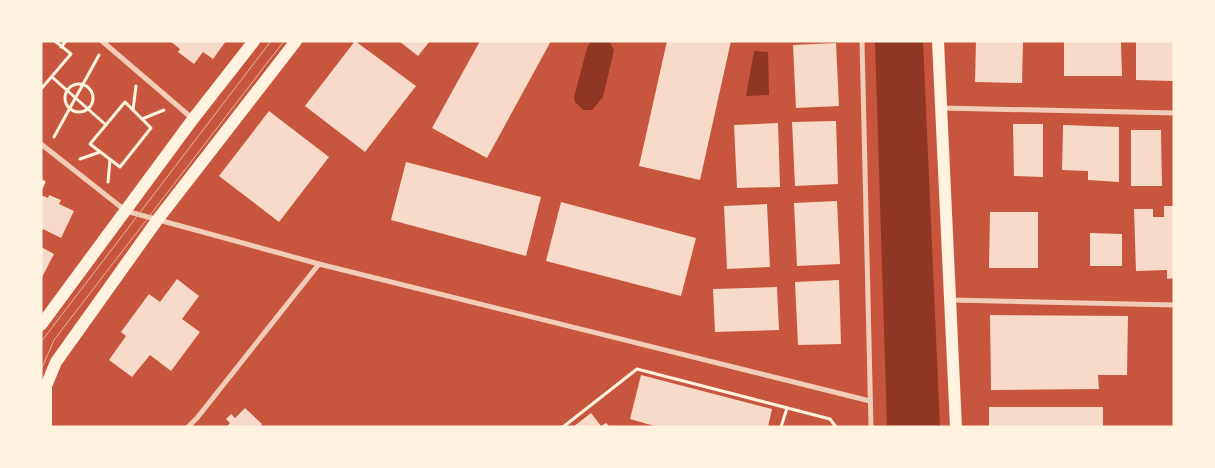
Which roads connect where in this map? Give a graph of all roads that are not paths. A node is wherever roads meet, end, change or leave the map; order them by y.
1 (102, 41) edge
2 (254, 41) edge
3 (296, 41) edge
4 (862, 41) edge
5 (938, 41) edge
6 (941, 108) junction
7 (1174, 113) edge
8 (193, 119) junction
9 (41, 144) edge
10 (126, 211) junction
11 (158, 220) junction
12 (319, 264) junction
13 (952, 300) junction
14 (1174, 305) edge
15 (41, 325) edge
16 (870, 401) junction
17 (46, 427) edge
18 (188, 427) edge
19 (870, 427) edge
20 (956, 427) edge

1 - 8 street
2 - 8 main road
3 - 11 main road
4 - 16 street
5 - 6 main road
6 - 7 street
6 - 13 main road
8 - 10 main road
9 - 10 street
10 - 11 street
10 - 15 main road
11 - 12 street
11 - 17 main road
12 - 16 street
12 - 18 street
13 - 14 street
13 - 20 main road
16 - 19 street

